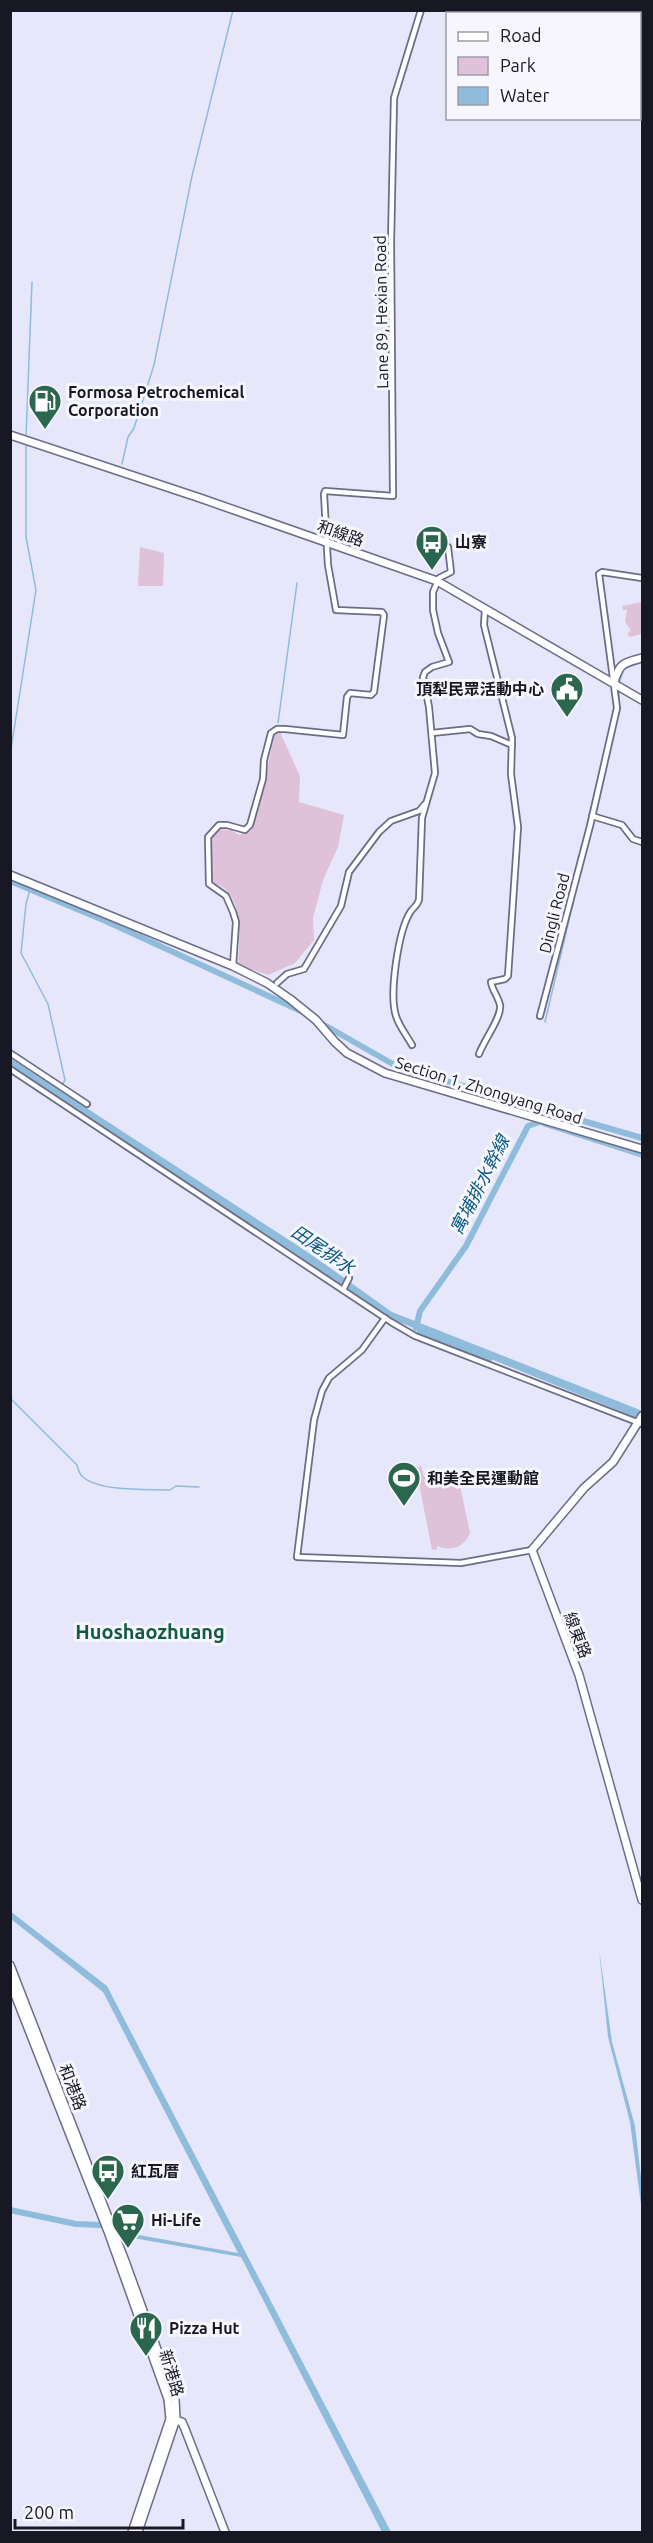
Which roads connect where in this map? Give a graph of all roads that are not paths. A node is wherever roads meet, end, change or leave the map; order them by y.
1 (421, 10) edge
2 (10, 435) edge
3 (327, 543) junction
4 (448, 547) dead end
5 (642, 578) edge
6 (437, 581) junction
7 (485, 609) junction
8 (642, 658) edge
9 (614, 682) junction
10 (642, 700) edge
11 (432, 733) junction
12 (512, 744) junction
13 (426, 802) junction
14 (592, 816) junction
15 (642, 842) edge
16 (10, 875) edge
17 (233, 966) junction
18 (277, 983) dead end
19 (540, 1016) dead end
20 (412, 1045) dead end
21 (10, 1053) edge
22 (478, 1054) dead end
23 (10, 1069) edge
24 (87, 1104) dead end
25 (642, 1149) edge
26 (349, 1279) dead end
27 (343, 1290) junction
28 (385, 1318) junction
29 (641, 1421) edge
30 (532, 1550) junction
31 (642, 1900) edge
32 (10, 1965) edge
33 (10, 1982) edge
34 (107, 2220) junction
35 (173, 2419) junction
36 (132, 2532) edge
37 (138, 2532) edge
38 (225, 2532) edge

1 - 3 street, Lane 89, Hexian Road
2 - 3 main road, 和線路
3 - 6 main road, 和線路
3 - 17 street
4 - 6 street
5 - 9 street, Dingli Road
6 - 7 main road, 和線路
6 - 11 street
7 - 9 main road, 和線路
7 - 12 street
8 - 9 main road
9 - 10 main road, 和線路
9 - 14 street, Dingli Road
11 - 12 street
11 - 13 street
12 - 22 street
13 - 18 street
13 - 20 street
14 - 15 street
14 - 19 street, Dingli Road
16 - 17 main road
17 - 25 main road, Section 1, Zhongyang Road
21 - 24 street
23 - 27 street
26 - 27 street
27 - 28 street
28 - 29 street
28 - 30 street
29 - 30 main road
30 - 31 main road, 線東路
32 - 34 main road, 和港路
33 - 34 main road, 和港路
34 - 35 main road, 新港路
35 - 36 main road
35 - 37 main road
35 - 38 main road

